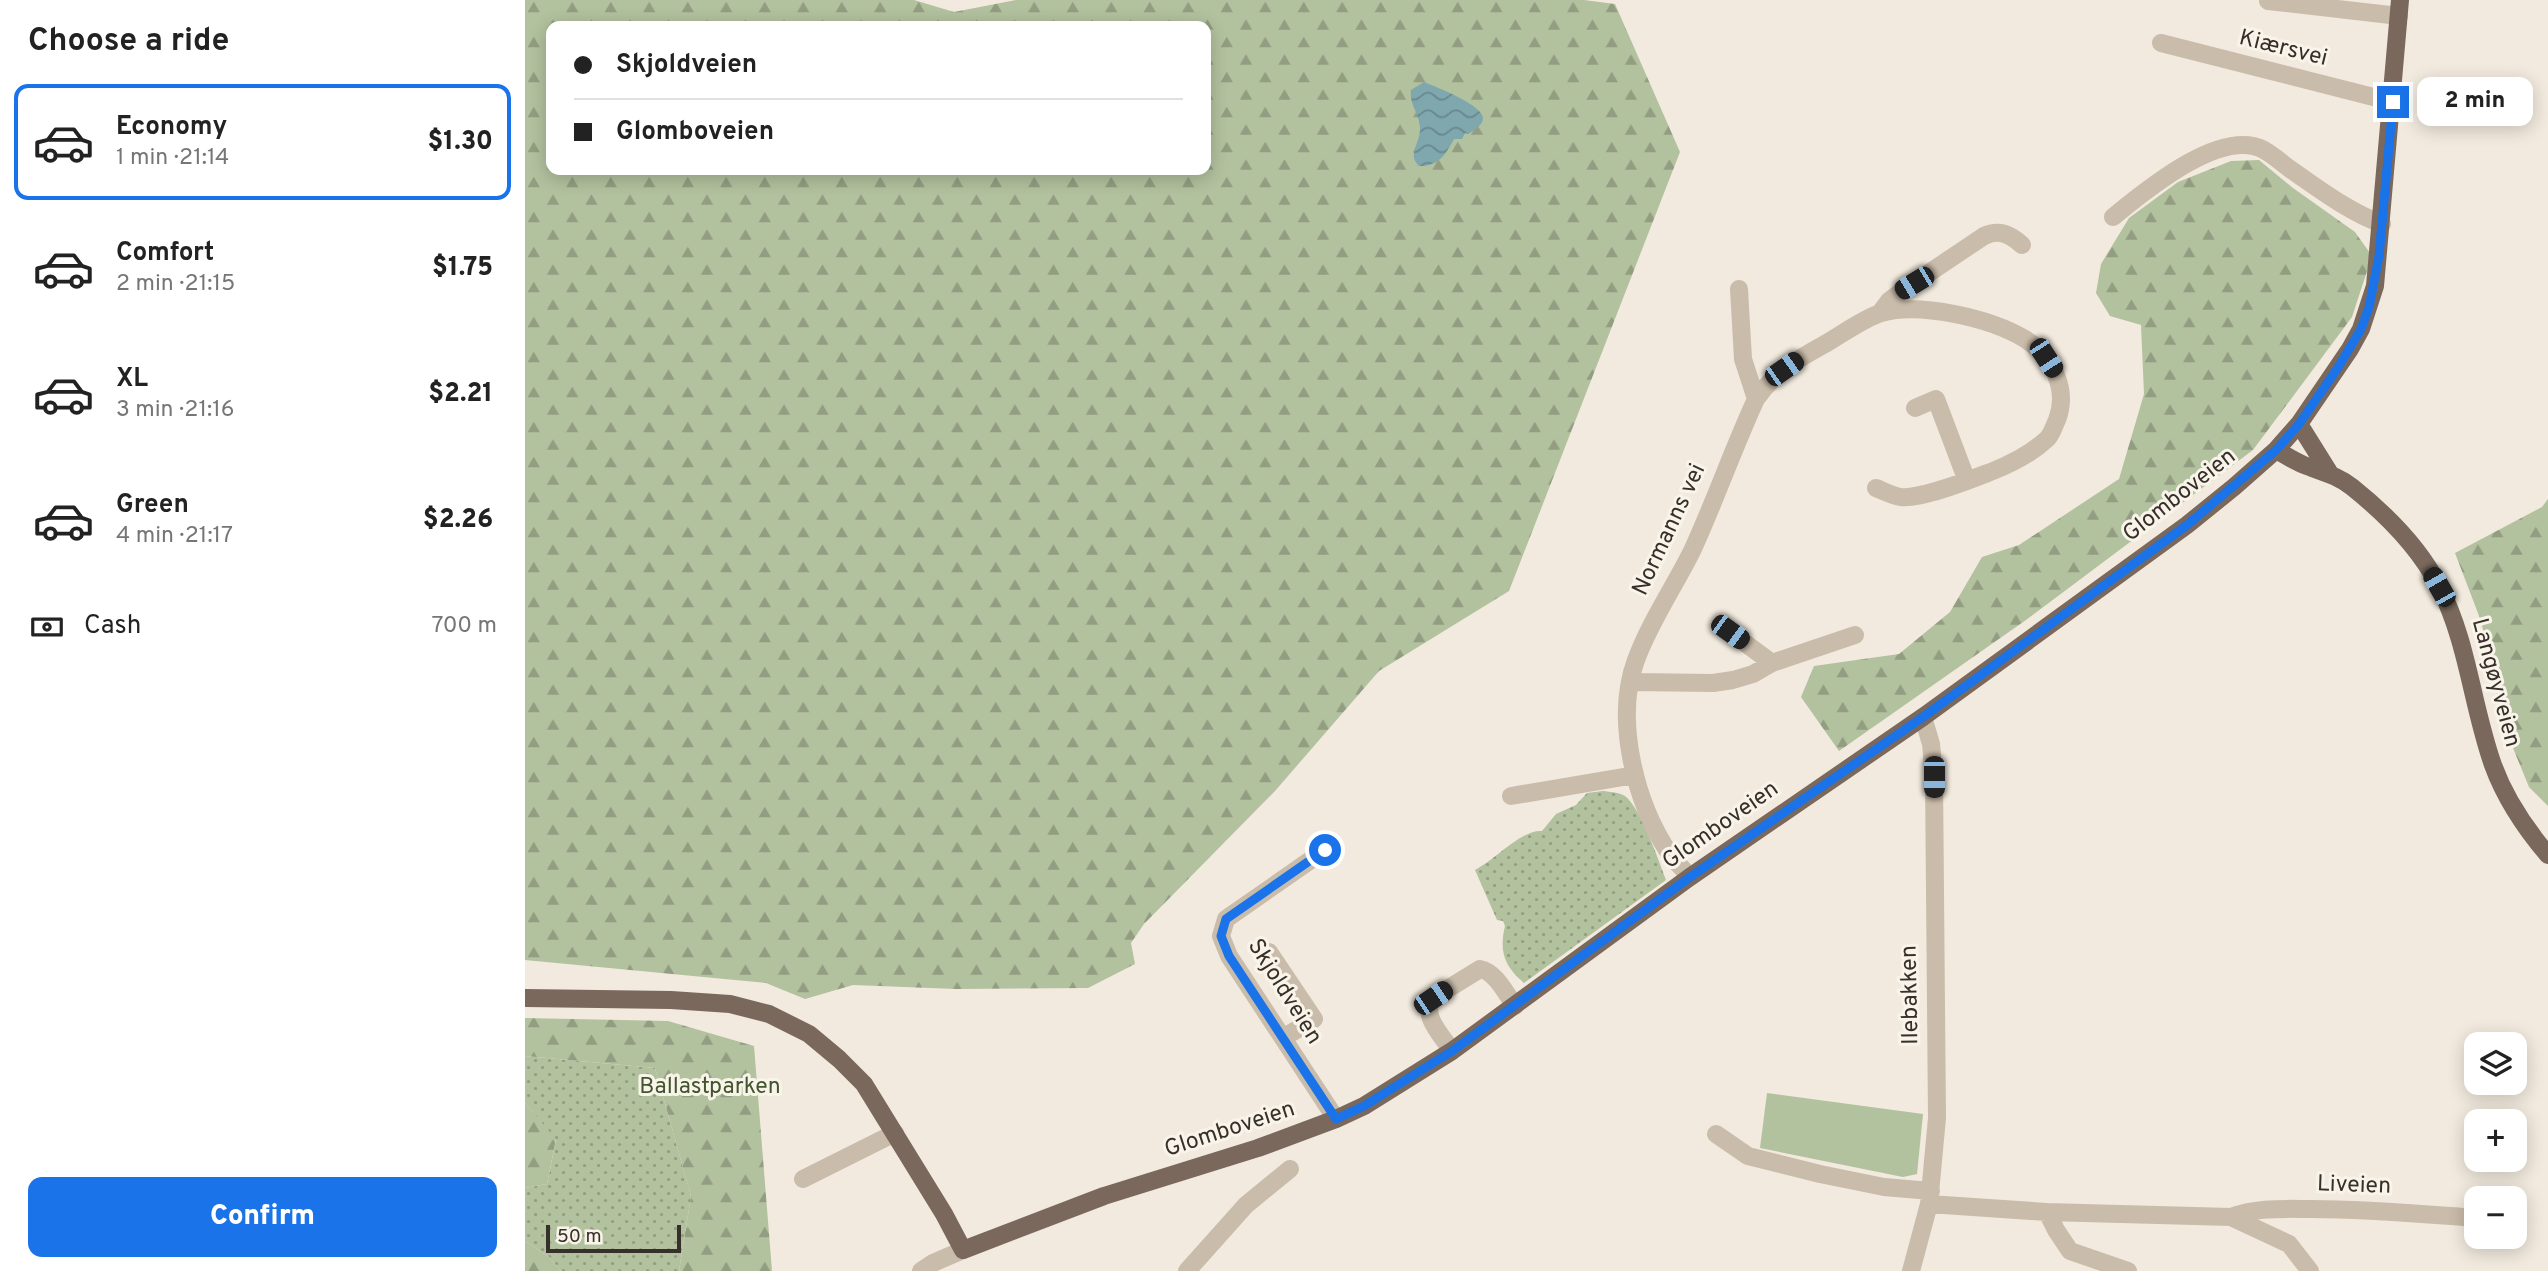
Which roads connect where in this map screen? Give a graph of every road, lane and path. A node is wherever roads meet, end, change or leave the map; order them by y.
1 (2268, 1) edge
2 (2400, 8) edge
3 (2161, 43) dead end
4 (2393, 102) junction
5 (2113, 217) dead end
6 (2382, 224) junction
7 (2022, 244) dead end
8 (1739, 289) dead end
9 (1880, 313) junction
10 (1756, 399) junction
11 (1915, 408) dead end
12 (2299, 424) junction
13 (2276, 450) junction
14 (2329, 472) junction
15 (1967, 481) junction
16 (1876, 488) dead end
17 (1730, 632) dead end
18 (1855, 635) dead end
19 (1772, 663) junction
20 (1631, 682) junction
21 (1923, 717) junction
22 (1635, 775) junction
23 (1511, 796) dead end
24 (1325, 850) dead end
25 (2548, 855) edge
26 (1690, 877) junction
27 (1269, 952) dead end
28 (525, 998) edge
29 (1515, 1006) junction
30 (1283, 1038) junction
31 (1452, 1051) junction
32 (1336, 1119) junction
33 (895, 1133) junction
34 (1716, 1134) dead end
35 (1290, 1169) dead end
36 (803, 1179) dead end
37 (1930, 1197) junction
38 (2047, 1212) junction
39 (2231, 1217) junction
40 (2464, 1217) edge
41 (963, 1250) junction
42 (921, 1271) edge
43 (1187, 1271) edge
44 (1911, 1271) edge
45 (2129, 1271) edge
46 (2310, 1271) edge

1 - 2 street, Glomboveien
2 - 4 main road, Glomboveien
3 - 4 street, Kiærsvei
4 - 6 main road, Glomboveien
5 - 6 street
6 - 12 main road, Glomboveien
7 - 9 street, Normanns vei
8 - 10 street
9 - 10 street, Normanns vei
9 - 15 street, Normanns vei
10 - 20 street, Normanns vei
11 - 15 street
12 - 13 main road, Glomboveien
12 - 14 main road, Langøyveien
13 - 14 main road, Langøyveien
13 - 21 main road, Glomboveien
14 - 25 main road, Langøyveien
15 - 16 street, Normanns vei
17 - 19 street
18 - 19 street
19 - 20 street
20 - 22 street, Normanns vei
21 - 26 main road, Glomboveien
21 - 37 street, Ilebakken
22 - 23 street
22 - 26 street, Normanns vei
24 - 30 street, Skjoldveien
26 - 29 main road, Glomboveien
27 - 30 street
28 - 33 main road
29 - 31 main road, Glomboveien
29 - 31 street
30 - 32 street, Skjoldveien
31 - 32 main road, Glomboveien
32 - 41 main road, Glomboveien
33 - 36 street
33 - 41 main road
34 - 37 street, Liveien
35 - 43 street
37 - 38 street, Liveien
37 - 44 street, Ilebakken
38 - 39 street, Liveien
38 - 45 street
39 - 40 street, Liveien
39 - 46 street, Liveien
41 - 42 street, Glomboveien

